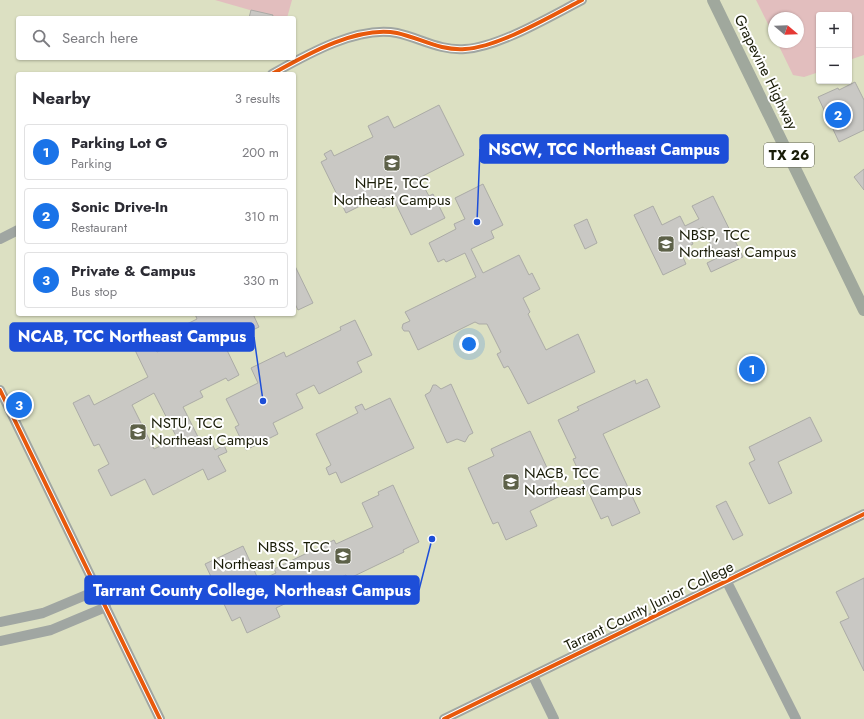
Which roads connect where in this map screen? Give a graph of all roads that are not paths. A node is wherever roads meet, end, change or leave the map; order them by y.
1 (582, 0) edge
2 (713, 0) edge
3 (276, 72) edge
4 (16, 231) edge
5 (0, 239) edge
6 (864, 310) edge
7 (0, 390) edge
8 (864, 514) edge
9 (727, 582) junction
10 (98, 590) junction
11 (106, 607) junction
12 (0, 622) edge
13 (0, 641) edge
14 (533, 676) junction
15 (160, 719) edge
16 (444, 719) edge
17 (554, 719) edge
18 (796, 719) edge

1 - 3 street
2 - 6 main road, Grapevine Highway / TX 26
4 - 5 street
7 - 10 street
8 - 9 street, Tarrant County Junior College
9 - 14 street, Tarrant County Junior College
9 - 18 street
10 - 11 street
10 - 12 street
11 - 13 street
11 - 15 street
14 - 16 street, Tarrant County Junior College
14 - 17 street

